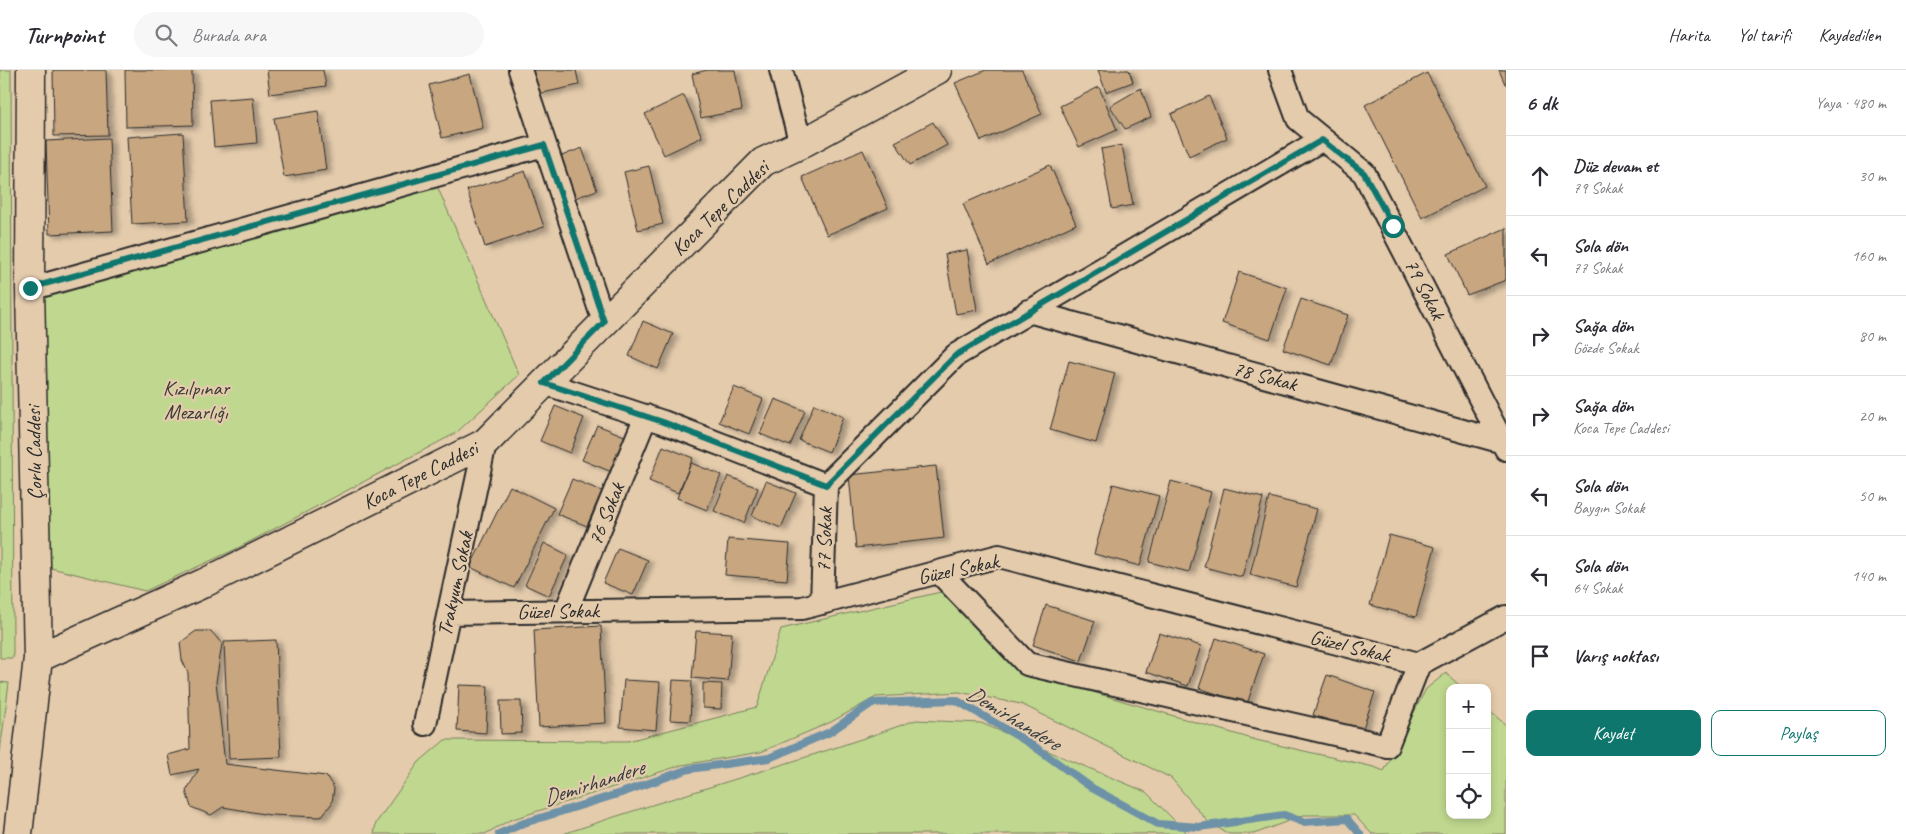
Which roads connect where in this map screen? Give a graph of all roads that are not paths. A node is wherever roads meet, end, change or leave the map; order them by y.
1 (31, 70) edge
2 (520, 70) edge
3 (781, 70) edge
4 (937, 70) edge
5 (1280, 70) edge
6 (1322, 140) junction
7 (801, 144) junction
8 (544, 145) junction
9 (30, 288) junction
10 (1028, 311) junction
11 (604, 322) junction
12 (544, 383) junction
13 (646, 416) junction
14 (485, 443) junction
15 (1504, 445) edge
16 (826, 485) junction
17 (939, 572) junction
18 (822, 603) junction
19 (566, 611) junction
20 (449, 613) junction
21 (1506, 617) edge
22 (38, 658) junction
23 (1419, 664) junction
24 (426, 724) dead end
25 (19, 827) edge

1 - 9 main road, Çorlu Caddesi
2 - 8 street
3 - 7 street
4 - 7 main road, Koca Tepe Caddesi
5 - 6 street, 79 Sokak
6 - 10 street, 77 Sokak
6 - 15 street, 79 Sokak
7 - 11 main road, Koca Tepe Caddesi
8 - 9 street
8 - 11 street
9 - 22 main road, Çorlu Caddesi
10 - 15 street, 78 Sokak
10 - 16 street, 77 Sokak
11 - 12 main road, Koca Tepe Caddesi
12 - 13 street
12 - 14 main road, Koca Tepe Caddesi
13 - 16 street
13 - 19 street, 76 Sokak
14 - 20 street, Trakyum Sokak
14 - 22 main road, Koca Tepe Caddesi
16 - 18 street, 77 Sokak
17 - 18 street, Güzel Sokak
17 - 23 street, Güzel Sokak
17 - 23 street
18 - 19 street, Güzel Sokak
19 - 20 street, Güzel Sokak
20 - 24 street, Trakyum Sokak
21 - 23 street, Güzel Sokak
22 - 25 main road, Çorlu Caddesi

